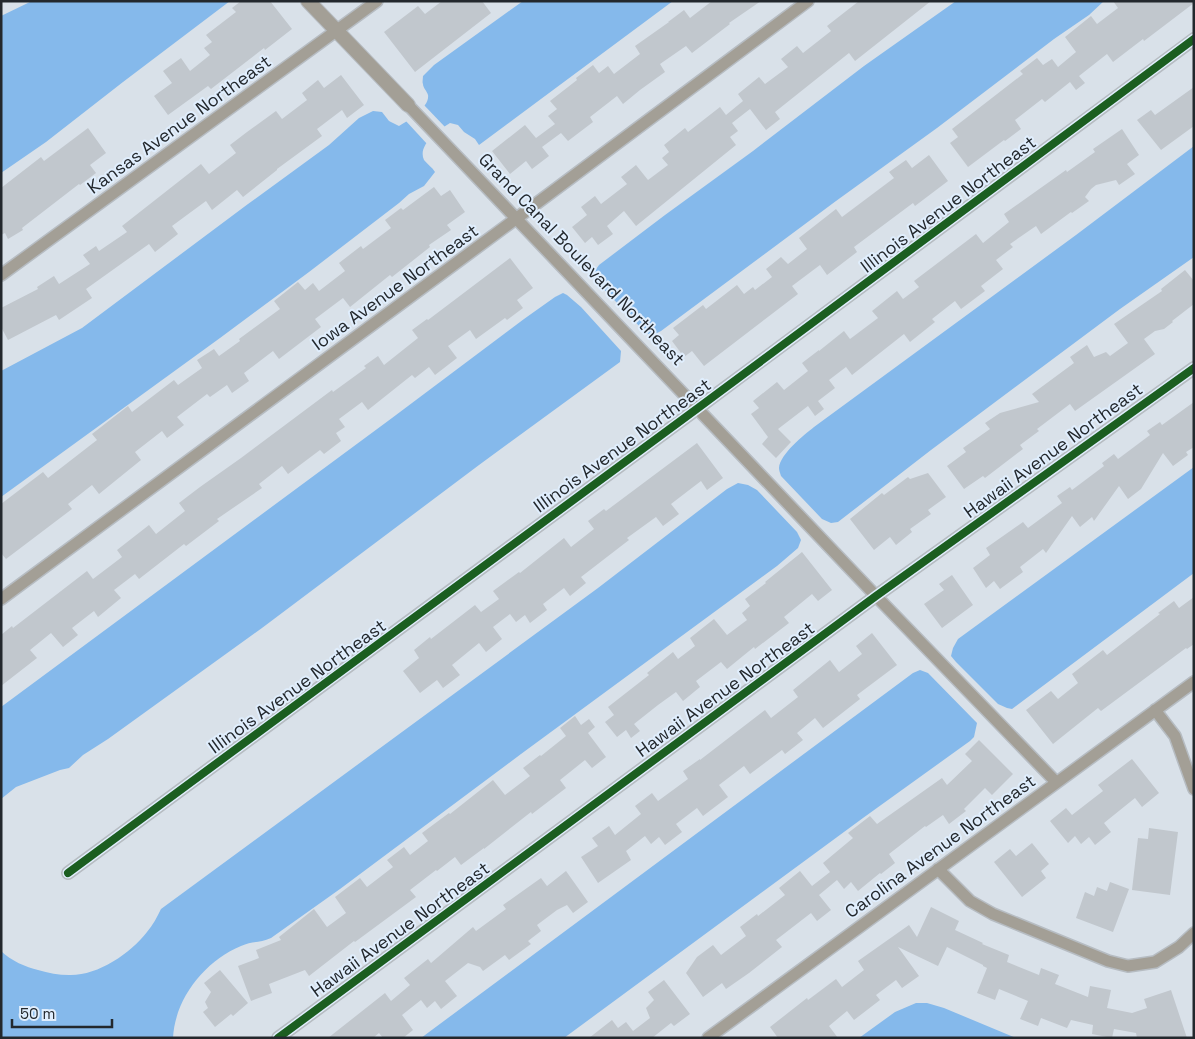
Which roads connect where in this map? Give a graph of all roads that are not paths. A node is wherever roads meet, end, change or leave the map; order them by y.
1 (308, 1) edge
2 (377, 1) edge
3 (808, 1) edge
4 (337, 31) junction
5 (1194, 39) edge
6 (408, 105) joint
7 (517, 218) junction
8 (1, 276) edge
9 (1194, 368) edge
10 (698, 408) junction
11 (876, 596) junction
12 (1, 599) edge
13 (1194, 682) edge
14 (1155, 710) junction
15 (1056, 782) junction
16 (1194, 789) edge
17 (938, 869) junction
18 (68, 873) dead end
19 (1194, 933) edge
20 (278, 1038) edge
21 (708, 1038) edge

1 - 4 street, Grand Canal Boulevard Northeast
2 - 4 street, Kansas Avenue Northeast
3 - 7 street, Iowa Avenue Northeast
4 - 6 street, Grand Canal Boulevard Northeast
4 - 8 street, Kansas Avenue Northeast
5 - 10 street, Illinois Avenue Northeast
6 - 7 street, Grand Canal Boulevard Northeast
7 - 10 street, Grand Canal Boulevard Northeast
7 - 12 street, Iowa Avenue Northeast
9 - 11 street, Hawaii Avenue Northeast
10 - 11 street, Grand Canal Boulevard Northeast
10 - 18 street, Illinois Avenue Northeast
11 - 15 street, Grand Canal Boulevard Northeast
11 - 20 street, Hawaii Avenue Northeast
13 - 14 street, Carolina Avenue Northeast
14 - 15 street, Carolina Avenue Northeast
14 - 16 street
15 - 17 street, Carolina Avenue Northeast
17 - 19 street
17 - 21 street, Carolina Avenue Northeast

